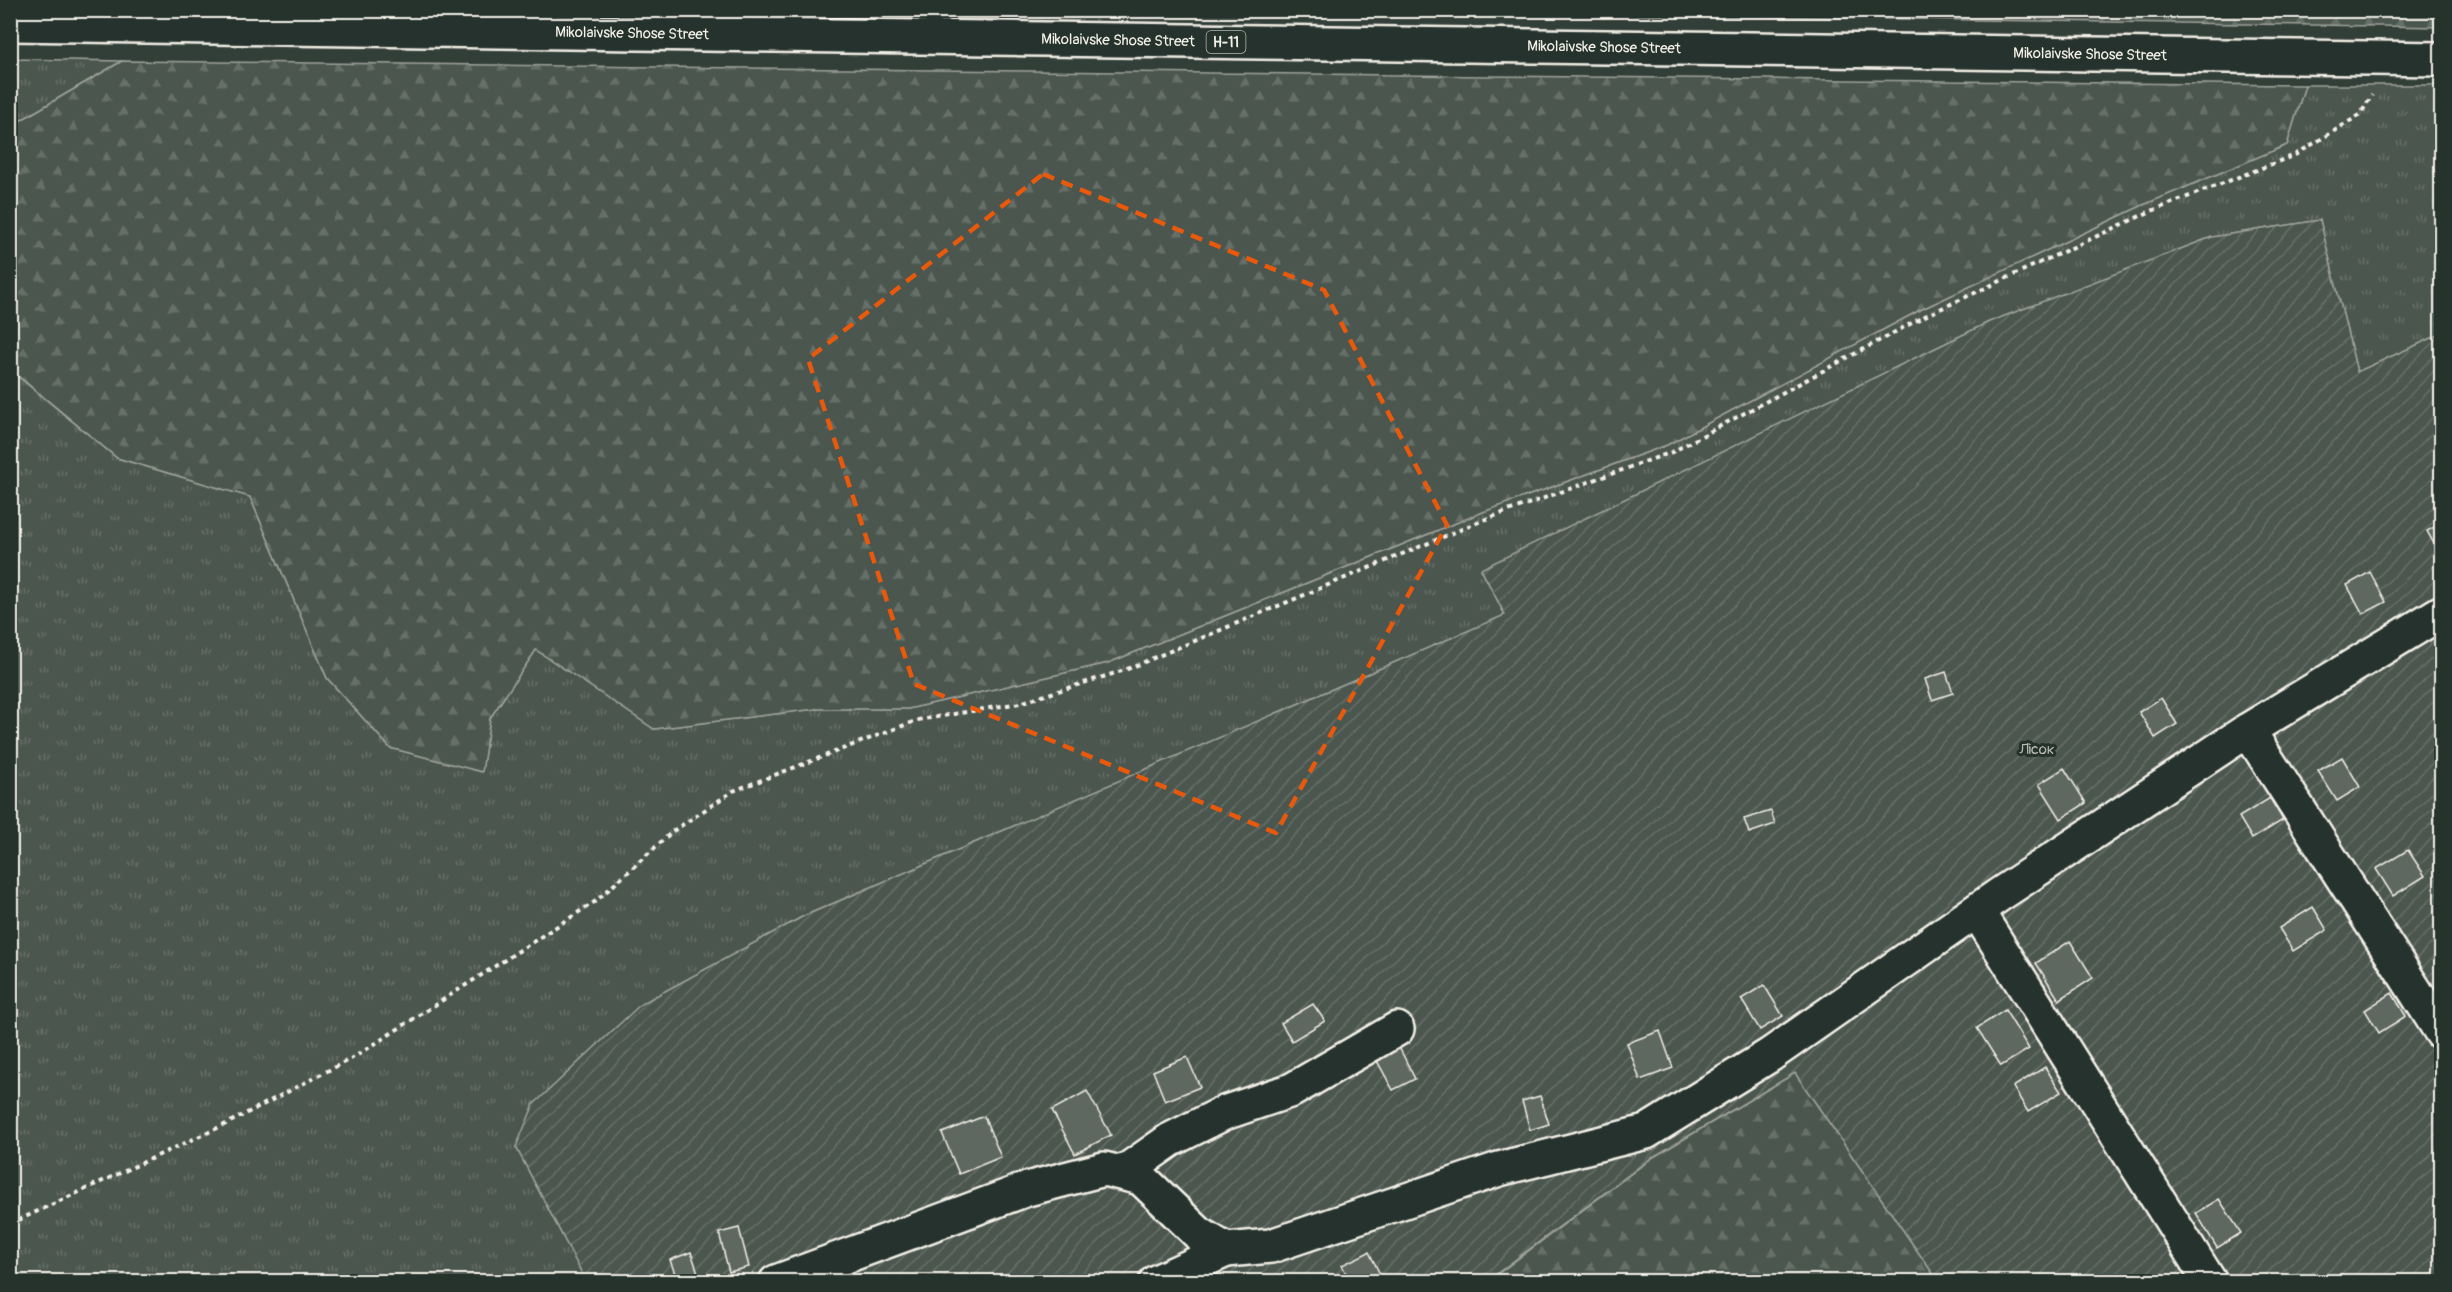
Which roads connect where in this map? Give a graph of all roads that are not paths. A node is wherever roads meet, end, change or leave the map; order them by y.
1 (10, 24) edge
2 (2442, 59) edge
3 (2442, 612) edge
4 (2248, 730) junction
5 (1977, 911) junction
6 (1397, 1029) dead end
7 (2442, 1033) edge
8 (1123, 1173) junction
9 (1226, 1250) junction
10 (776, 1281) edge
11 (1156, 1281) edge
12 (2210, 1281) edge

1 - 2 main road, Mikolaivske Shose Street / Н-11
3 - 4 main road
4 - 5 main road
4 - 7 main road
5 - 9 main road
5 - 12 main road
6 - 8 main road
8 - 9 main road
8 - 10 main road
9 - 11 main road

